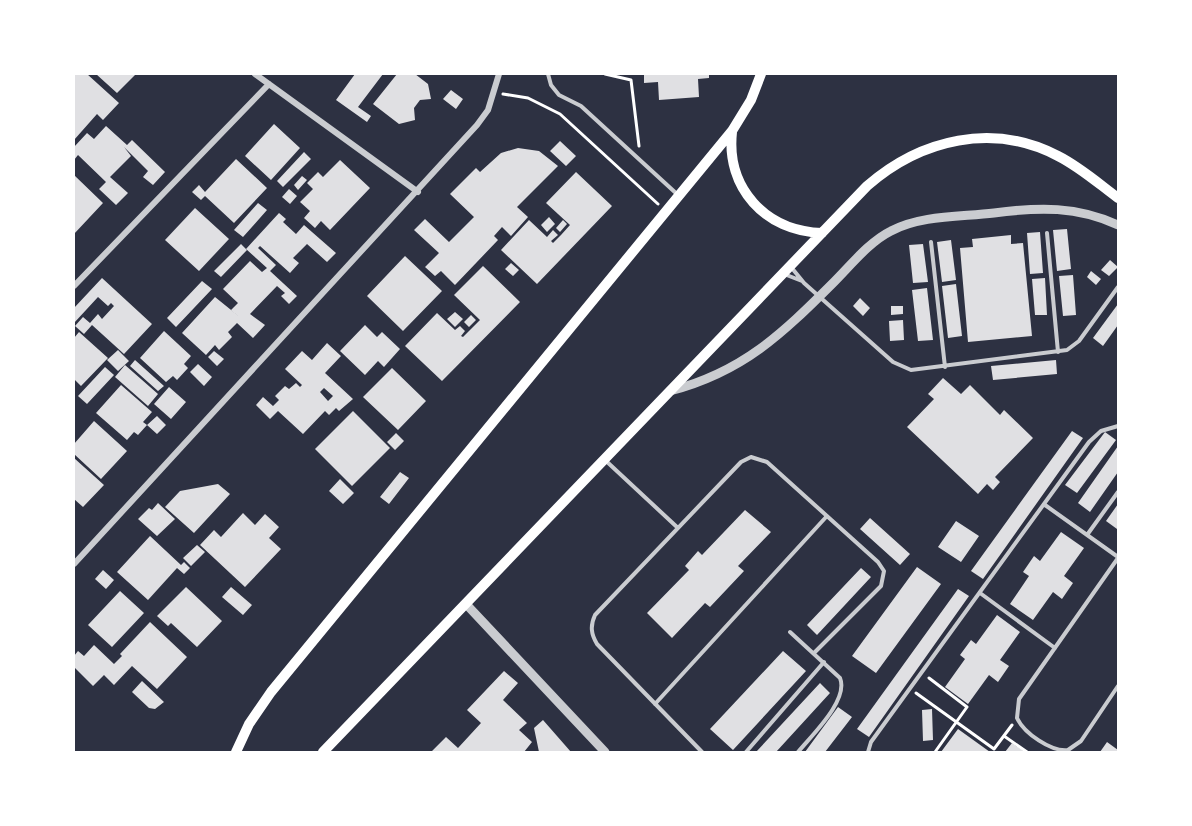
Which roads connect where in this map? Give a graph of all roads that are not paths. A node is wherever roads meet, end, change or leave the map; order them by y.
1 (255, 74) edge
2 (499, 74) edge
3 (548, 74) edge
4 (761, 74) edge
5 (269, 84) junction
6 (732, 131) junction
7 (418, 192) junction
8 (679, 195) junction
9 (1119, 198) edge
10 (1119, 225) edge
11 (822, 233) junction
12 (1047, 233) dead end
13 (931, 242) dead end
14 (787, 270) junction
15 (804, 283) junction
16 (74, 286) edge
17 (1119, 287) edge
18 (820, 296) junction
19 (1058, 352) junction
20 (945, 367) junction
21 (670, 392) junction
22 (1119, 426) edge
23 (605, 459) junction
24 (1119, 492) edge
25 (1045, 505) junction
26 (827, 516) junction
27 (678, 528) junction
28 (1087, 536) junction
29 (1119, 558) edge
30 (74, 564) edge
31 (980, 593) junction
32 (466, 604) junction
33 (790, 632) dead end
34 (1056, 648) junction
35 (814, 653) junction
36 (824, 662) junction
37 (1119, 686) edge
38 (1117, 692) edge
39 (655, 704) junction
40 (236, 753) edge
41 (323, 753) edge
42 (605, 753) edge
43 (702, 753) edge
44 (746, 753) edge
45 (798, 753) edge
46 (868, 753) edge

1 - 5 street
2 - 7 street
3 - 8 lane
4 - 6 main road
5 - 7 street
5 - 16 street
6 - 8 main road
6 - 11 main road
7 - 30 street
8 - 40 main road
9 - 11 main road
10 - 18 street
11 - 14 main road
12 - 19 lane
13 - 20 lane
14 - 15 lane
14 - 15 lane
14 - 21 main road
15 - 18 lane
17 - 19 lane
18 - 20 lane
18 - 21 street
19 - 20 lane
21 - 23 main road
22 - 25 lane
23 - 27 lane
23 - 32 main road
24 - 28 lane
25 - 28 lane
25 - 31 lane
26 - 27 lane
26 - 35 lane
26 - 39 lane
27 - 39 lane
28 - 29 lane
29 - 34 lane
31 - 34 lane
31 - 46 lane
32 - 41 main road
32 - 42 street
33 - 35 lane
34 - 38 lane
35 - 36 lane
36 - 44 lane
36 - 45 lane
37 - 38 lane
39 - 43 lane

